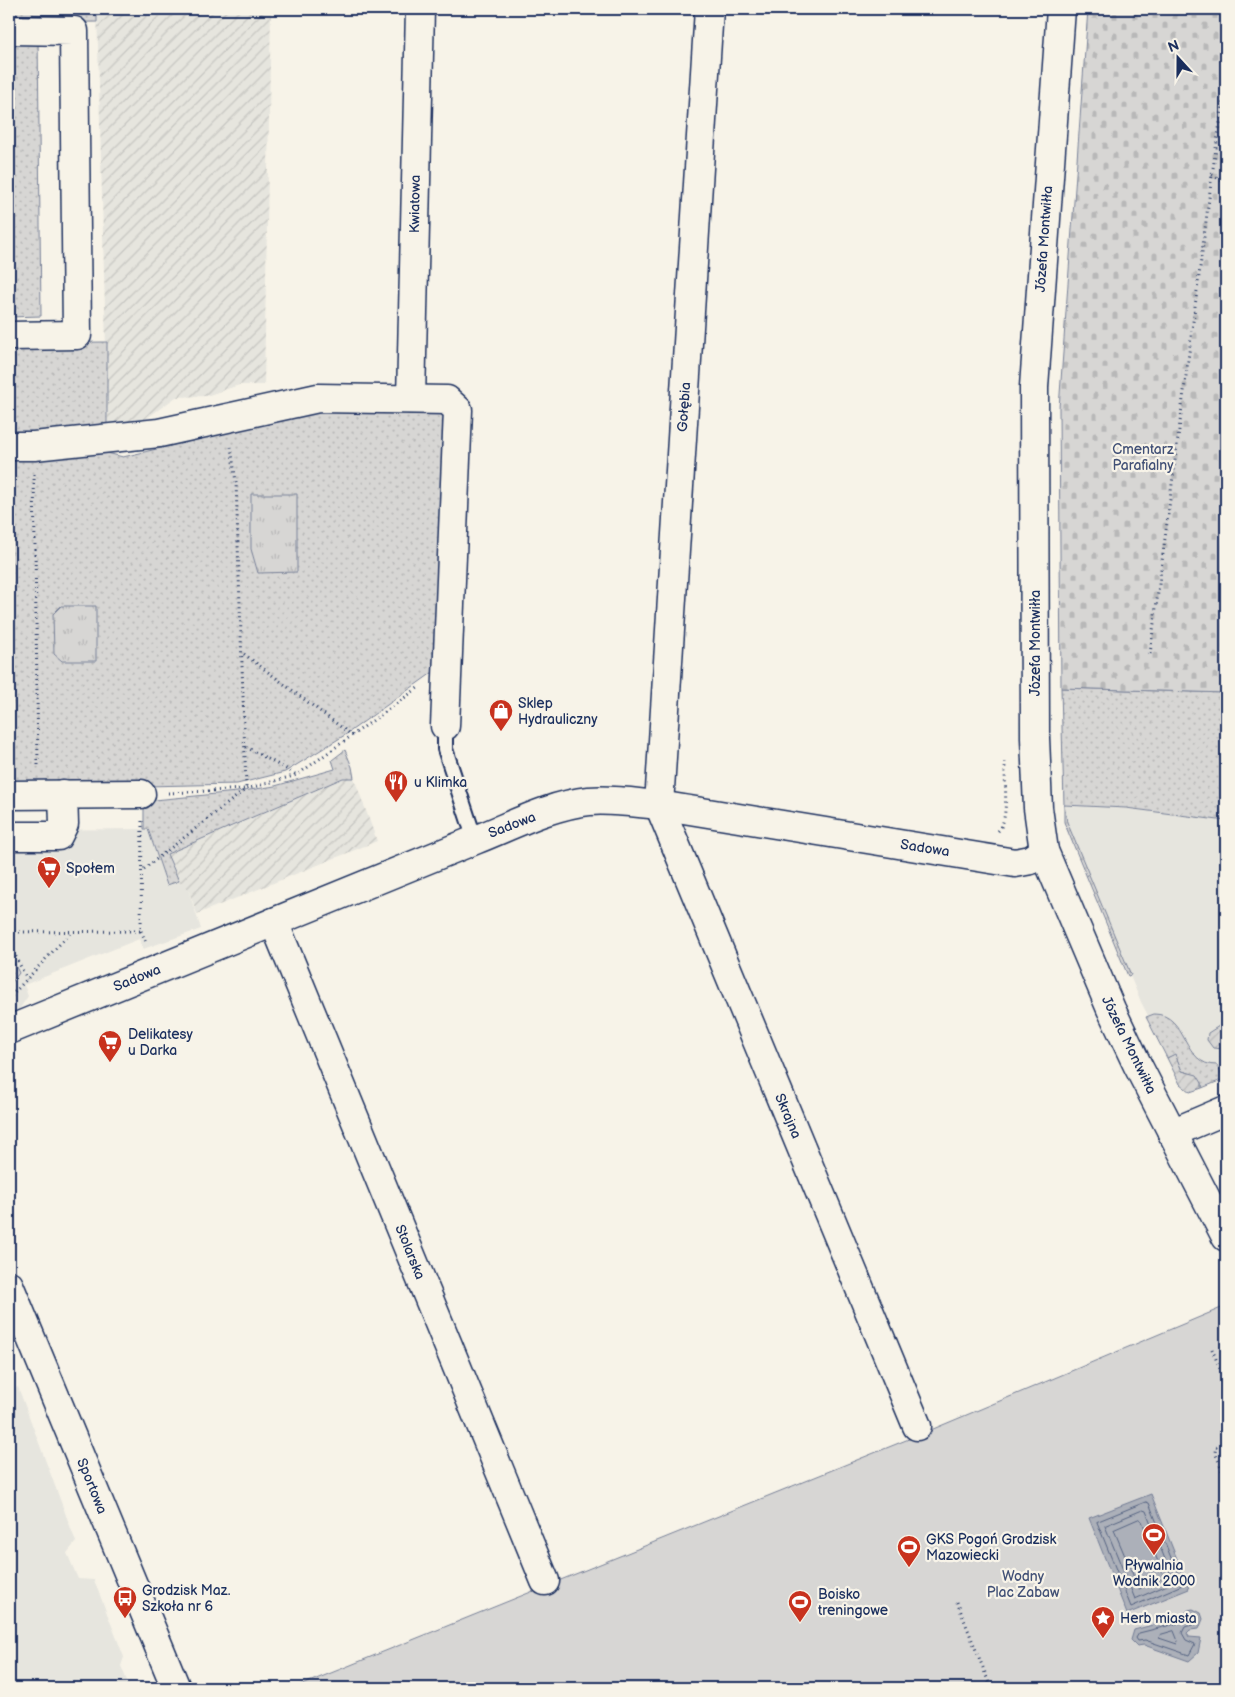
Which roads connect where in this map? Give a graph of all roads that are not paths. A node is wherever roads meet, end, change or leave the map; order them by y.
1 (420, 9) edge
2 (709, 9) edge
3 (1061, 9) edge
4 (9, 30) edge
5 (9, 336) edge
6 (411, 399) junction
7 (21, 446) edge
8 (445, 726) joint
9 (50, 794) junction
10 (141, 794) road end
11 (9, 795) edge
12 (659, 806) junction
13 (9, 836) edge
14 (475, 840) junction
15 (1044, 851) junction
16 (274, 922) junction
17 (9, 1030) edge
18 (1226, 1110) edge
19 (1172, 1133) junction
20 (1226, 1237) edge
21 (9, 1284) edge
22 (916, 1426) dead end
23 (545, 1581) dead end
24 (176, 1688) edge

1 - 6 street, Kwiatowa
2 - 12 street, Gołębia
3 - 15 street, Józefa Montwiłła
4 - 5 street
6 - 7 street
6 - 8 street
8 - 14 lane
9 - 10 street
9 - 11 street
9 - 13 street
12 - 14 street, Sadowa
12 - 15 street, Sadowa
12 - 22 street, Skrajna
14 - 16 street, Sadowa
15 - 19 street, Józefa Montwiłła
16 - 17 street, Sadowa
16 - 23 street, Stolarska
18 - 19 street
19 - 20 street, Józefa Montwiłła
21 - 24 street, Sportowa

